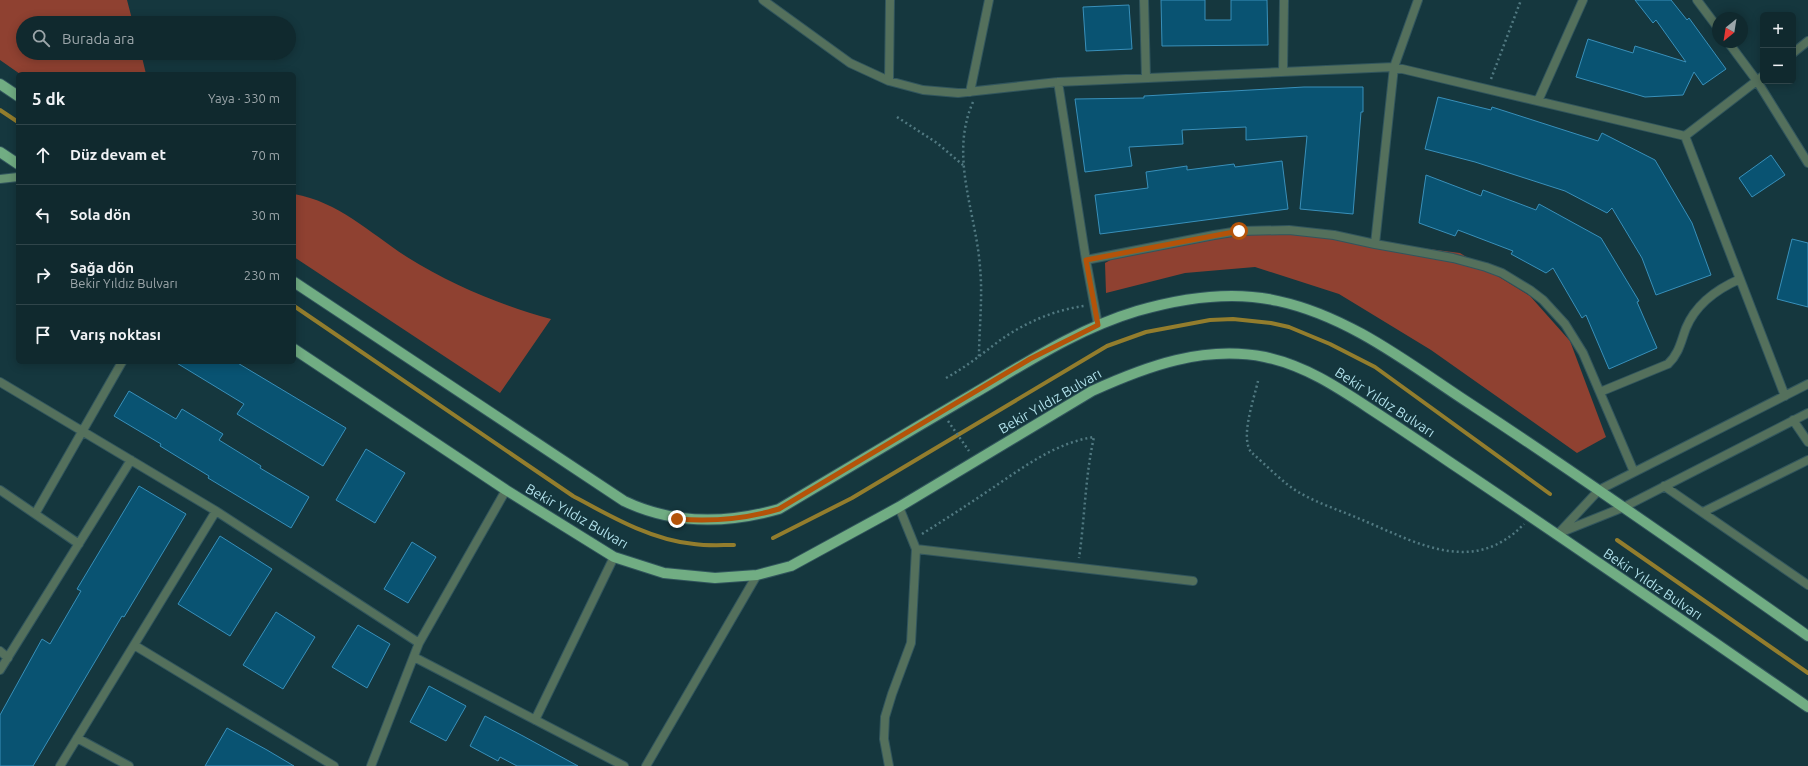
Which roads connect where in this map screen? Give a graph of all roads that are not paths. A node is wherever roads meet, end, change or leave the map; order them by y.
1 (763, 0) edge
2 (890, 0) edge
3 (989, 0) edge
4 (1144, 0) edge
5 (1284, 0) edge
6 (1418, 0) edge
7 (1583, 0) edge
8 (1697, 0) edge
9 (1712, 20) edge
10 (1808, 41) edge
11 (1733, 48) edge
12 (1796, 51) edge
13 (1394, 67) junction
14 (1283, 72) junction
15 (1146, 78) junction
16 (1760, 79) edge
17 (889, 81) junction
18 (1058, 82) junction
19 (0, 84) edge
20 (1763, 84) edge
21 (974, 92) junction
22 (16, 95) edge
23 (1538, 101) junction
24 (1685, 136) junction
25 (0, 152) edge
26 (16, 163) edge
27 (1808, 164) edge
28 (16, 177) edge
29 (0, 179) edge
30 (1375, 244) junction
31 (1086, 260) junction
32 (1740, 279) junction
33 (296, 283) edge
34 (1098, 325) junction
35 (296, 350) edge
36 (121, 364) edge
37 (0, 382) edge
38 (1808, 384) edge
39 (1600, 392) junction
40 (1785, 396) junction
41 (1808, 413) edge
42 (1793, 420) junction
43 (83, 431) junction
44 (1808, 442) edge
45 (131, 460) junction
46 (1808, 460) edge
47 (1634, 472) junction
48 (1664, 486) junction
49 (0, 490) edge
50 (506, 490) junction
51 (1599, 490) junction
52 (899, 507) junction
53 (1624, 507) junction
54 (216, 511) junction
55 (1703, 512) junction
56 (35, 514) junction
57 (1557, 534) junction
58 (79, 544) junction
59 (916, 549) junction
60 (614, 556) junction
61 (757, 575) junction
62 (1193, 581) dead end
63 (1808, 585) edge
64 (1808, 636) edge
65 (419, 643) junction
66 (134, 645) junction
67 (0, 651) edge
68 (414, 656) junction
69 (8, 658) junction
70 (0, 670) edge
71 (1808, 707) edge
72 (535, 720) junction
73 (77, 738) junction
74 (60, 766) edge
75 (129, 766) edge
76 (334, 766) edge
77 (371, 766) edge
78 (624, 766) edge
79 (646, 766) edge
80 (888, 766) edge

1 - 17 street
2 - 17 street
3 - 21 street
4 - 15 street
5 - 14 street
6 - 13 street
7 - 23 street
8 - 9 street
10 - 12 street
11 - 16 street
13 - 14 street
13 - 23 street
13 - 30 street
14 - 15 street
15 - 18 street
16 - 24 street
17 - 21 street
18 - 21 street
18 - 31 street
19 - 22 main road
20 - 27 street
23 - 24 street
24 - 32 street
25 - 26 main road
28 - 29 street
30 - 31 street
30 - 39 street
31 - 34 street
32 - 39 street
32 - 40 street
33 - 34 main road
34 - 51 main road
35 - 50 main road, Bekir Yıldız Bulvarı
36 - 43 street
37 - 43 street
38 - 40 street
39 - 47 street
40 - 47 street
41 - 42 street
42 - 44 street
42 - 48 street
43 - 45 street
43 - 56 street
45 - 54 street
45 - 58 street
46 - 55 street
47 - 51 street
48 - 53 street
48 - 55 street
49 - 56 street
50 - 60 main road, Bekir Yıldız Bulvarı
50 - 65 street
51 - 53 main road
51 - 57 street
52 - 57 main road, Bekir Yıldız Bulvarı
52 - 59 street
52 - 61 main road, Bekir Yıldız Bulvarı
53 - 57 street
53 - 64 main road
54 - 65 street
54 - 66 street
55 - 63 street
56 - 58 street
57 - 71 main road, Bekir Yıldız Bulvarı
58 - 69 street
59 - 62 street
59 - 80 street
60 - 61 main road, Bekir Yıldız Bulvarı
60 - 72 street
61 - 79 street
65 - 68 street
66 - 73 street
66 - 76 street
67 - 69 street
68 - 72 street
68 - 77 street
69 - 70 street
72 - 78 street
73 - 74 street
73 - 75 street

